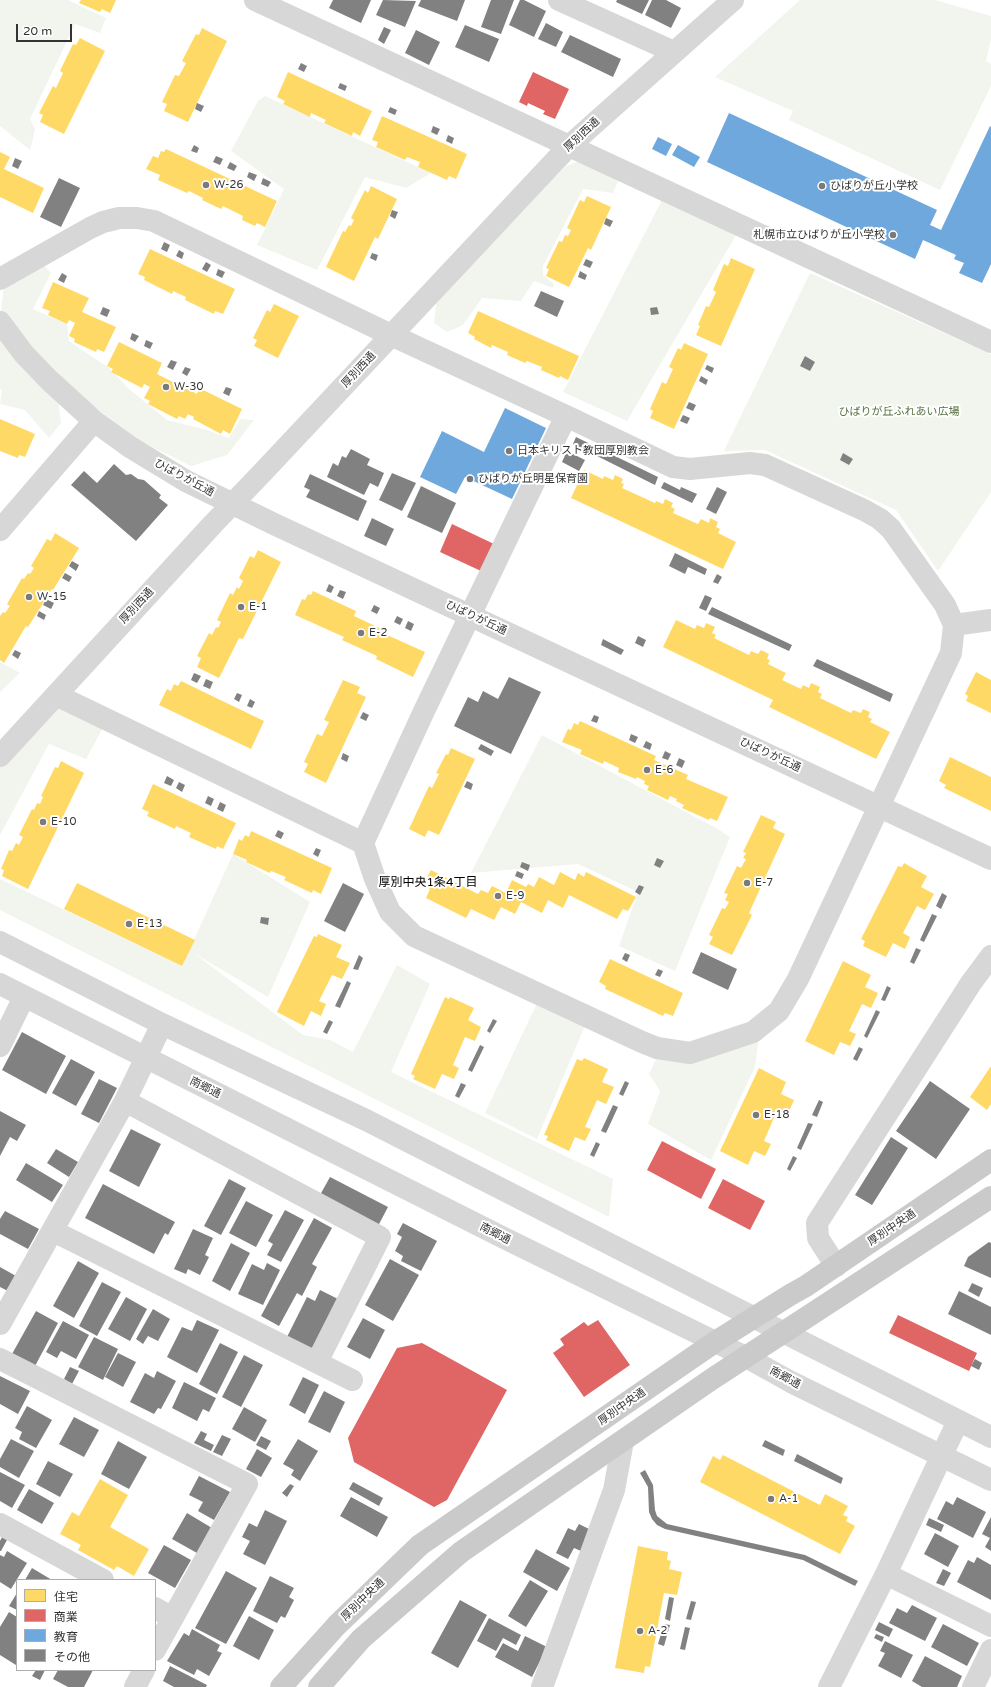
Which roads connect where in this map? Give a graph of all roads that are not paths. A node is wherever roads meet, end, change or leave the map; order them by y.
1 (255, 0) edge
2 (560, 0) edge
3 (733, 0) edge
4 (674, 52) junction
5 (570, 146) junction
6 (0, 279) edge
7 (0, 322) edge
8 (391, 335) junction
9 (991, 342) edge
10 (566, 416) junction
11 (94, 422) junction
12 (233, 503) junction
13 (0, 530) edge
14 (471, 615) junction
15 (991, 620) edge
16 (954, 625) junction
17 (56, 694) junction
18 (0, 756) edge
19 (880, 806) junction
20 (363, 843) junction
21 (991, 859) edge
22 (0, 942) edge
23 (991, 956) edge
24 (0, 984) edge
25 (24, 997) junction
26 (162, 1024) junction
27 (0, 1046) edge
28 (145, 1058) junction
29 (125, 1101) junction
30 (991, 1160) edge
31 (991, 1197) edge
32 (52, 1231) junction
33 (836, 1266) junction
34 (752, 1318) junction
35 (0, 1324) edge
36 (782, 1332) junction
37 (715, 1342) junction
38 (746, 1357) junction
39 (0, 1359) edge
40 (318, 1362) junction
41 (352, 1380) dead end
42 (958, 1421) junction
43 (991, 1437) edge
44 (623, 1441) junction
45 (942, 1457) junction
46 (991, 1480) edge
47 (0, 1524) edge
48 (886, 1574) junction
49 (101, 1579) edge
50 (164, 1613) edge
51 (991, 1626) edge
52 (156, 1646) edge
53 (991, 1650) edge
54 (143, 1671) edge
55 (135, 1687) edge
56 (281, 1687) edge
57 (319, 1687) edge
58 (542, 1687) edge
59 (829, 1687) edge
60 (973, 1687) edge

1 - 5 street
2 - 4 street
3 - 4 street, 厚別西通
4 - 5 street, 厚別西通
5 - 8 street, 厚別西通
5 - 9 street
6 - 8 street
7 - 11 street, ひばりが丘通
8 - 10 street
8 - 12 street, 厚別西通
10 - 14 street
10 - 16 street
11 - 12 street, ひばりが丘通
11 - 13 street
12 - 14 street, ひばりが丘通
12 - 17 street, 厚別西通
14 - 19 street, ひばりが丘通
14 - 20 street
15 - 16 street
16 - 19 street
17 - 18 street, 厚別西通
17 - 20 street
19 - 20 street
19 - 21 street, ひばりが丘通
22 - 26 street
23 - 33 street
24 - 25 street, 南郷通
25 - 27 street
25 - 28 street, 南郷通
26 - 28 street
26 - 34 street
28 - 29 street
28 - 37 street, 南郷通
29 - 32 street
29 - 40 street
30 - 33 main road, 厚別中央通
31 - 36 main road
32 - 35 street
32 - 40 street
33 - 34 main road, 厚別中央通
34 - 36 street
34 - 37 main road, 厚別中央通
36 - 38 main road
36 - 42 street
37 - 38 street, 南郷通
37 - 56 main road, 厚別中央通
38 - 44 main road
38 - 45 street, 南郷通
39 - 50 street
40 - 41 street
42 - 43 street
42 - 45 street
44 - 57 main road
44 - 58 street
45 - 46 street, 南郷通
45 - 48 street
47 - 49 street
48 - 51 street
48 - 59 street
50 - 52 street
53 - 60 street
54 - 55 street

